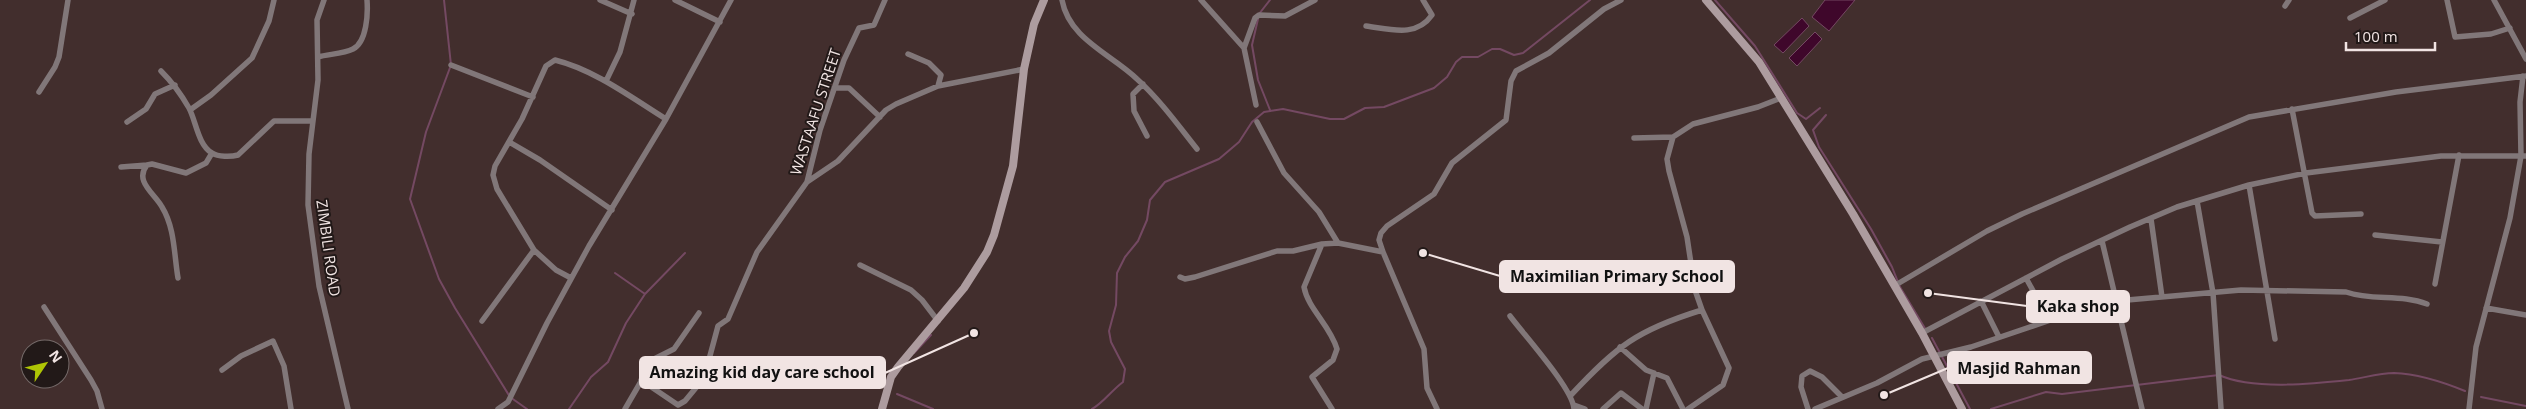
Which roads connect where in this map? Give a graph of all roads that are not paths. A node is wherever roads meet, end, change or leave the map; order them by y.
1 (68, 0) edge
2 (274, 0) edge
3 (324, 0) edge
4 (367, 0) edge
5 (600, 0) edge
6 (634, 0) edge
7 (675, 0) edge
8 (731, 0) edge
9 (885, 0) edge
10 (1044, 0) edge
11 (1062, 0) edge
12 (1201, 0) edge
13 (1315, 0) edge
14 (1423, 0) edge
15 (1621, 0) edge
16 (1706, 0) edge
17 (2385, 0) edge
18 (2447, 0) edge
19 (2494, 0) edge
20 (632, 14) junction
21 (2350, 18) dead end
22 (720, 22) junction
23 (1366, 26) dead end
24 (2510, 28) junction
25 (1244, 48) junction
26 (908, 54) dead end
27 (318, 57) junction
28 (2526, 58) edge
29 (451, 65) dead end
30 (1024, 69) junction
31 (162, 71) dead end
32 (2524, 76) edge
33 (606, 81) junction
34 (1143, 84) junction
35 (175, 85) junction
36 (938, 86) junction
37 (834, 88) junction
38 (39, 92) dead end
39 (532, 97) junction
40 (1781, 98) junction
41 (1256, 105) dead end
42 (2292, 109) junction
43 (190, 110) junction
44 (880, 117) junction
45 (666, 119) junction
46 (313, 121) junction
47 (127, 122) dead end
48 (1257, 122) dead end
49 (1147, 136) dead end
50 (1673, 137) junction
51 (1634, 138) dead end
52 (509, 142) junction
53 (1197, 149) dead end
54 (212, 153) junction
55 (2459, 155) junction
56 (2524, 156) edge
57 (147, 165) junction
58 (121, 167) dead end
59 (2306, 173) junction
60 (807, 182) junction
61 (2249, 184) junction
62 (2197, 201) junction
63 (612, 210) junction
64 (2361, 214) dead end
65 (2151, 219) junction
66 (2375, 235) dead end
67 (2102, 241) junction
68 (1338, 242) junction
69 (2442, 242) junction
70 (1322, 244) junction
71 (534, 250) junction
72 (1383, 252) junction
73 (860, 265) dead end
74 (1180, 277) dead end
75 (178, 278) dead end
76 (572, 278) junction
77 (2026, 278) junction
78 (2436, 284) dead end
79 (1894, 286) junction
80 (2265, 289) junction
81 (2213, 293) junction
82 (2162, 297) junction
83 (1981, 301) junction
84 (2116, 301) junction
85 (2427, 304) dead end
86 (44, 307) dead end
87 (2486, 308) junction
88 (1702, 310) junction
89 (700, 313) dead end
90 (1510, 316) dead end
91 (2526, 316) edge
92 (2049, 320) junction
93 (482, 321) dead end
94 (938, 321) junction
95 (1922, 333) junction
96 (1999, 337) junction
97 (2275, 339) dead end
98 (1620, 347) junction
99 (1934, 356) junction
100 (222, 370) dead end
101 (1654, 373) junction
102 (641, 380) junction
103 (1571, 395) junction
104 (1842, 397) junction
105 (1574, 407) edge
106 (102, 409) edge
107 (291, 409) edge
108 (348, 409) edge
109 (498, 409) edge
110 (625, 409) edge
111 (882, 409) edge
112 (1332, 409) edge
113 (1437, 409) edge
114 (1584, 409) edge
115 (1603, 409) edge
116 (1642, 409) edge
117 (1646, 409) edge
118 (1683, 409) edge
119 (1688, 409) edge
120 (1808, 409) edge
121 (1815, 409) edge
122 (1962, 409) edge
123 (2142, 409) edge
124 (2220, 409) edge
125 (2469, 409) edge

1 - 38 street
2 - 43 street
3 - 27 street, ZIMBILI ROAD
4 - 27 street
5 - 20 street
6 - 20 street
7 - 22 street
8 - 22 street
9 - 37 street, WASTAAFU STREET
10 - 30 main road
11 - 34 street
12 - 25 street
13 - 25 street
14 - 23 street
15 - 72 street
16 - 40 main road
17 - 21 street
18 - 24 street
19 - 24 street
20 - 33 street
22 - 45 street
24 - 28 street
25 - 41 street
26 - 36 street
27 - 46 street, ZIMBILI ROAD
29 - 39 street
30 - 36 street
30 - 94 main road
31 - 35 street
32 - 42 street
32 - 56 street
33 - 39 street
33 - 45 street
34 - 49 street
34 - 53 street
35 - 43 street
35 - 47 street
36 - 44 street
37 - 44 street
37 - 60 street, WASTAAFU STREET
39 - 52 street
40 - 50 street
40 - 79 main road
42 - 59 street
42 - 79 street
43 - 54 street
44 - 60 street
45 - 63 street
46 - 54 street
46 - 108 street, ZIMBILI ROAD
48 - 68 street
50 - 51 street
50 - 88 street
52 - 63 street
52 - 71 street
54 - 57 street
55 - 56 street
55 - 59 street
55 - 69 street
56 - 87 street
57 - 58 street
57 - 75 street
59 - 61 street
59 - 64 street
60 - 102 street, WASTAAFU STREET
61 - 62 street
61 - 80 street
62 - 65 street
62 - 81 street
63 - 76 street
65 - 67 street
65 - 82 street
66 - 69 street
67 - 77 street
67 - 84 street
68 - 70 street
68 - 72 street
69 - 78 street
70 - 74 street
70 - 112 street
71 - 76 street
71 - 93 street
72 - 113 street
73 - 94 street
76 - 109 street
77 - 83 street
77 - 92 street
79 - 95 main road
80 - 81 street
80 - 85 street
80 - 97 street
81 - 82 street
81 - 124 street
82 - 84 street
83 - 95 street
83 - 96 street
84 - 92 street
84 - 123 street
86 - 106 street
87 - 91 street
87 - 125 street
88 - 98 street
88 - 119 street
89 - 102 street
90 - 103 street
92 - 96 street
94 - 111 main road
95 - 99 main road
96 - 99 street
98 - 101 street
98 - 103 street
99 - 104 street
99 - 122 main road
100 - 107 street
101 - 117 street
101 - 118 street
102 - 110 street
103 - 105 street
104 - 120 street
104 - 121 street
105 - 114 street
115 - 116 street

